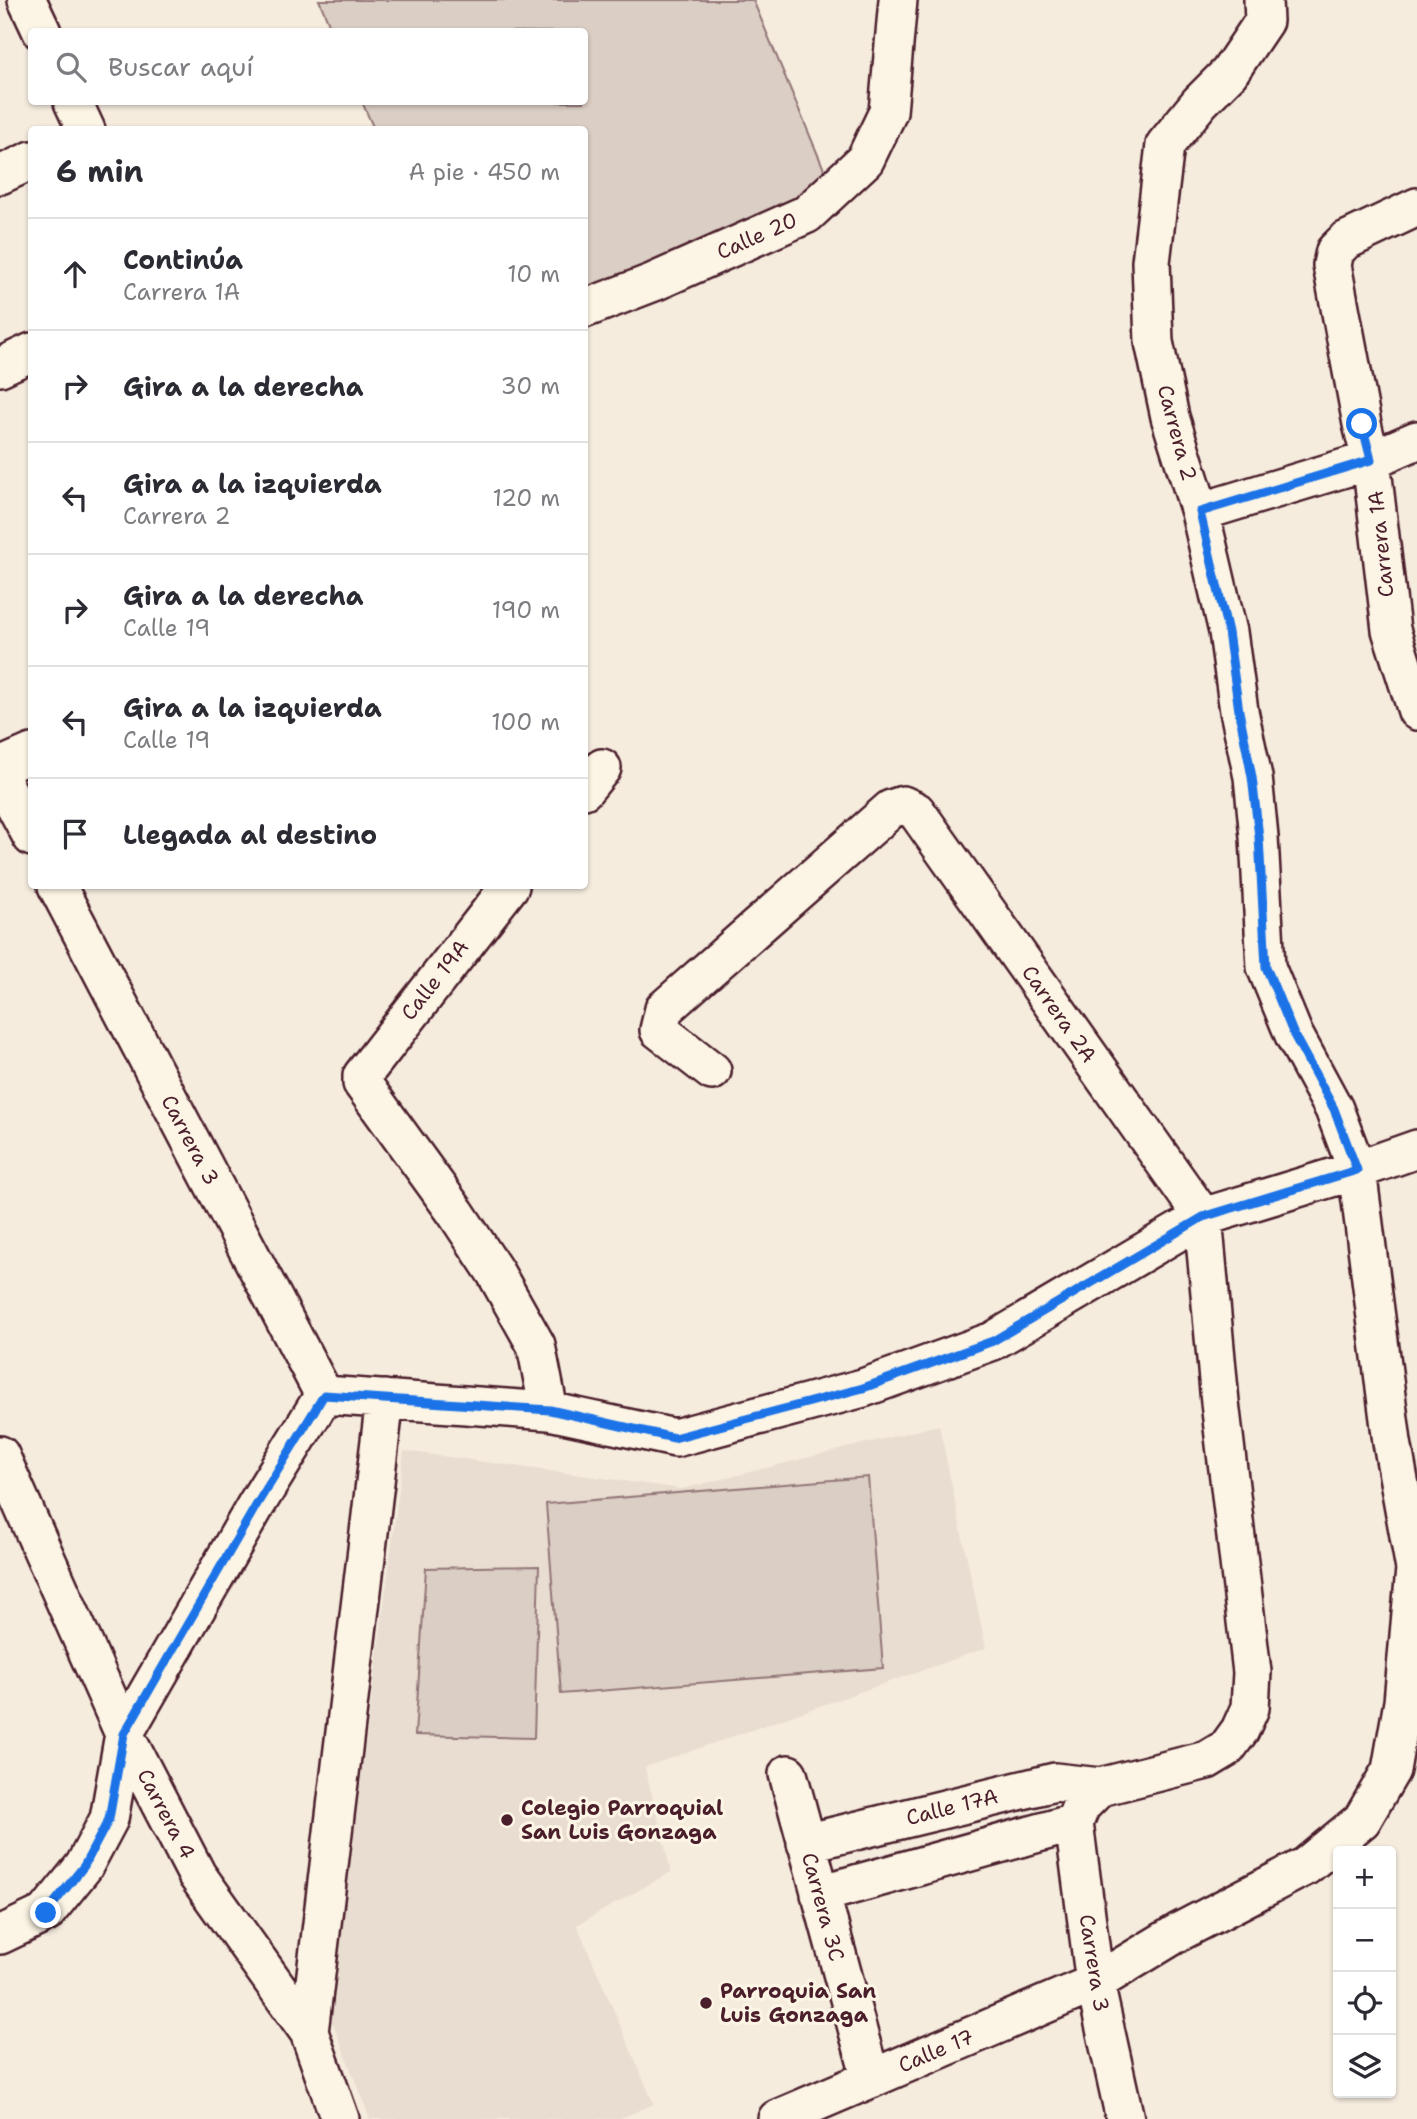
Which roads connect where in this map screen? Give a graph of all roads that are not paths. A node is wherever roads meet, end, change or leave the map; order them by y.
1 (27, 0) edge
2 (898, 0) edge
3 (1263, 0) edge
4 (39, 28) edge
5 (74, 105) edge
6 (84, 126) edge
7 (28, 162) edge
8 (0, 175) edge
9 (1417, 207) edge
10 (588, 307) edge
11 (1417, 440) edge
12 (1371, 460) junction
13 (1200, 512) junction
14 (1417, 710) edge
15 (28, 754) edge
16 (0, 767) edge
17 (0, 777) edge
18 (28, 830) edge
19 (59, 889) edge
20 (508, 889) edge
21 (712, 1071) dead end
22 (1417, 1149) edge
23 (1357, 1170) junction
24 (1203, 1217) junction
25 (324, 1395) junction
26 (385, 1399) junction
27 (550, 1410) junction
28 (0, 1455) edge
29 (1416, 1569) edge
30 (124, 1734) junction
31 (788, 1774) dead end
32 (1085, 1805) junction
33 (806, 1843) junction
34 (820, 1894) junction
35 (0, 1935) edge
36 (1095, 1983) junction
37 (309, 2032) junction
38 (871, 2079) junction
39 (340, 2119) edge
40 (777, 2119) edge
41 (1125, 2119) edge

1 - 4 street
2 - 10 street, Calle 20
3 - 13 street, Carrera 2
5 - 6 street
7 - 8 street
9 - 12 street, Carrera 1A
11 - 12 street
12 - 13 street
12 - 14 street, Carrera 1A
13 - 23 street, Carrera 2
15 - 16 street
17 - 18 street
19 - 25 street, Carrera 3
20 - 27 street, Calle 19A
21 - 24 street, Carrera 2A
22 - 23 street
23 - 24 street
23 - 29 street, Carrera 2
24 - 27 street
24 - 32 street
25 - 26 street
25 - 30 street
26 - 27 street
26 - 37 street
28 - 30 street, Carrera 4
29 - 36 street, Calle 17
30 - 35 street
30 - 37 street, Carrera 4
31 - 33 street, Carrera 3C
32 - 33 street, Calle 17A
32 - 34 street
32 - 36 street, Carrera 3
33 - 34 street, Carrera 3C
34 - 38 street, Carrera 3C
36 - 38 street, Calle 17
36 - 41 street, Carrera 3
37 - 39 street, Carrera 4
38 - 40 street, Calle 17

